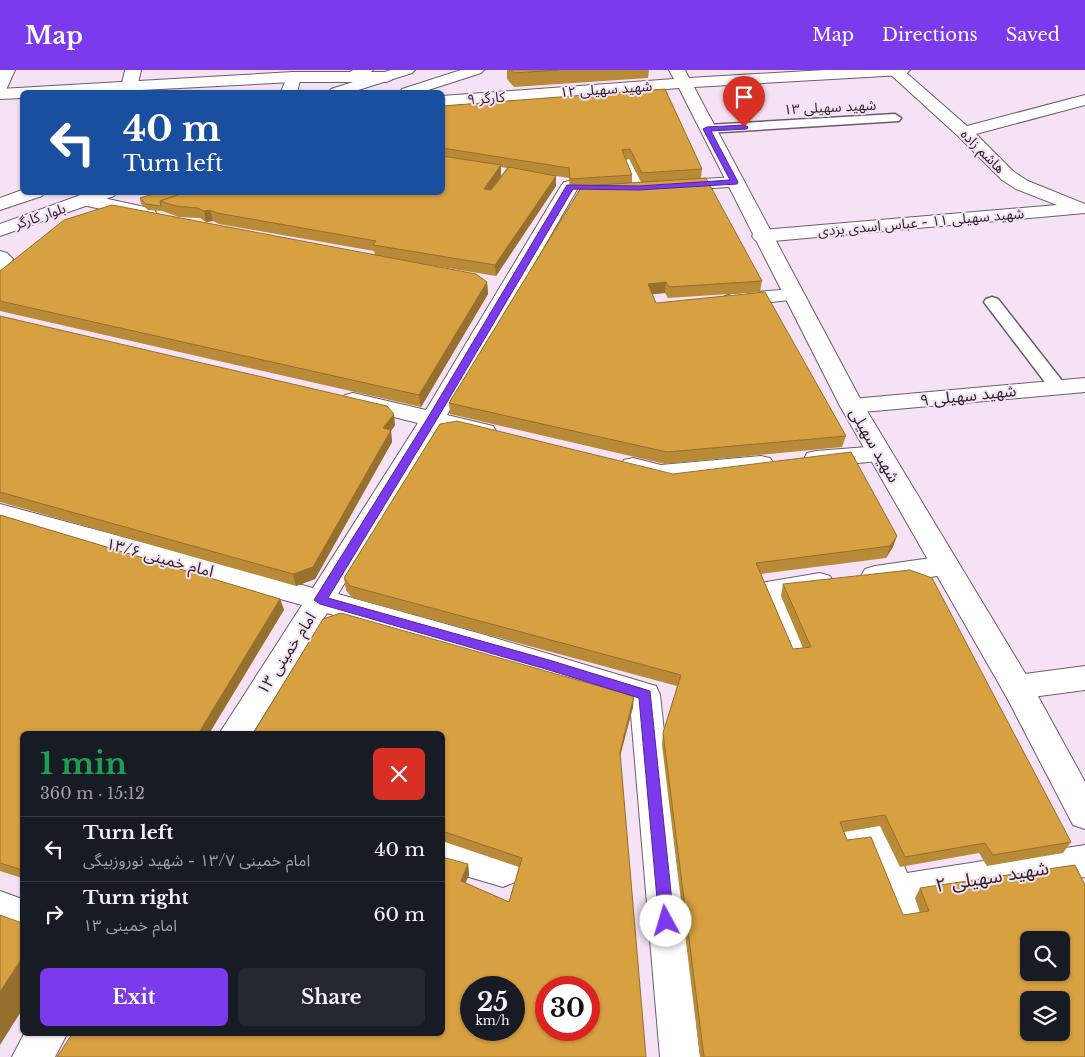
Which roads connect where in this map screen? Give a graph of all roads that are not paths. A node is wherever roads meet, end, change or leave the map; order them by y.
1 (7, 70) edge
2 (133, 70) edge
3 (365, 70) edge
4 (407, 70) edge
5 (476, 70) edge
6 (895, 70) edge
7 (902, 70) edge
8 (317, 73) edge
9 (350, 77) junction
10 (386, 77) junction
11 (680, 77) edge
12 (291, 85) edge
13 (0, 87) edge
14 (128, 90) edge
15 (344, 90) edge
16 (414, 90) edge
17 (20, 93) edge
18 (0, 94) edge
19 (529, 95) joint
20 (1085, 100) edge
21 (445, 101) edge
22 (895, 118) dead end
23 (707, 129) junction
24 (964, 132) junction
25 (625, 161) edge
26 (735, 182) junction
27 (571, 185) edge
28 (619, 188) edge
29 (639, 188) junction
30 (27, 195) edge
31 (99, 195) edge
32 (84, 200) junction
33 (0, 204) edge
34 (1082, 210) edge
35 (166, 217) edge
36 (0, 230) edge
37 (762, 236) junction
38 (0, 257) edge
39 (0, 268) edge
40 (793, 295) junction
41 (710, 302) edge
42 (992, 302) dead end
43 (1085, 384) edge
44 (1057, 386) junction
45 (337, 396) edge
46 (852, 406) junction
47 (432, 419) junction
48 (508, 437) edge
49 (880, 454) junction
50 (614, 462) edge
51 (0, 513) edge
52 (945, 566) junction
53 (320, 600) junction
54 (792, 640) dead end
55 (1085, 678) edge
56 (1018, 686) junction
57 (237, 731) edge
58 (1085, 814) edge
59 (851, 840) edge
60 (445, 854) edge
61 (1085, 860) edge
62 (502, 871) dead end
63 (0, 908) edge
64 (20, 915) edge
65 (45, 1036) edge
66 (32, 1057) edge
67 (680, 1057) edge

1 - 13 street
2 - 14 street
3 - 9 street
4 - 10 street
5 - 16 street
6 - 7 street, شهید سهیلی ۱۲
6 - 11 street, شهید سهیلی ۱۲
6 - 24 street, هاشم زاده
8 - 9 street
8 - 12 street
9 - 10 street
10 - 15 street
11 - 19 street, شهید سهیلی ۱۲
11 - 23 street, شهید سهیلی
12 - 14 street
17 - 18 street
19 - 21 street, کارگر ۹
20 - 24 street
22 - 23 lane, شهید سهیلی ۱۳
23 - 26 street, شهید سهیلی
24 - 34 street, هاشم زاده
25 - 29 street
26 - 29 street
26 - 37 street, شهید سهیلی
27 - 47 street, امام خمینی ۱۳
28 - 29 street
30 - 33 street, بلوار کارگر
31 - 32 street, بلوار کارگر
32 - 35 street
32 - 36 street, بلوار کارگر
34 - 37 street, شهید سهیلی ۱۱ - عباس اسدی یزدی
37 - 40 street, شهید سهیلی
38 - 39 street
40 - 41 street
40 - 46 street, شهید سهیلی
42 - 44 lane
43 - 44 street, شهید سهیلی ۹
44 - 46 street, شهید سهیلی ۹
45 - 47 street
46 - 49 street, شهید سهیلی
47 - 48 street
47 - 53 street, امام خمینی ۱۳
49 - 50 street
49 - 52 street, شهید سهیلی
51 - 53 street, امام خمینی ۱۳/۶
52 - 54 street
52 - 56 street, شهید سهیلی
53 - 57 street, امام خمینی ۱۳
53 - 67 street, امام خمینی ۱۳/۶
55 - 56 street
56 - 58 street, شهید سهیلی
59 - 61 street, شهید سهیلی ۲
60 - 62 street
63 - 64 street
65 - 66 street

